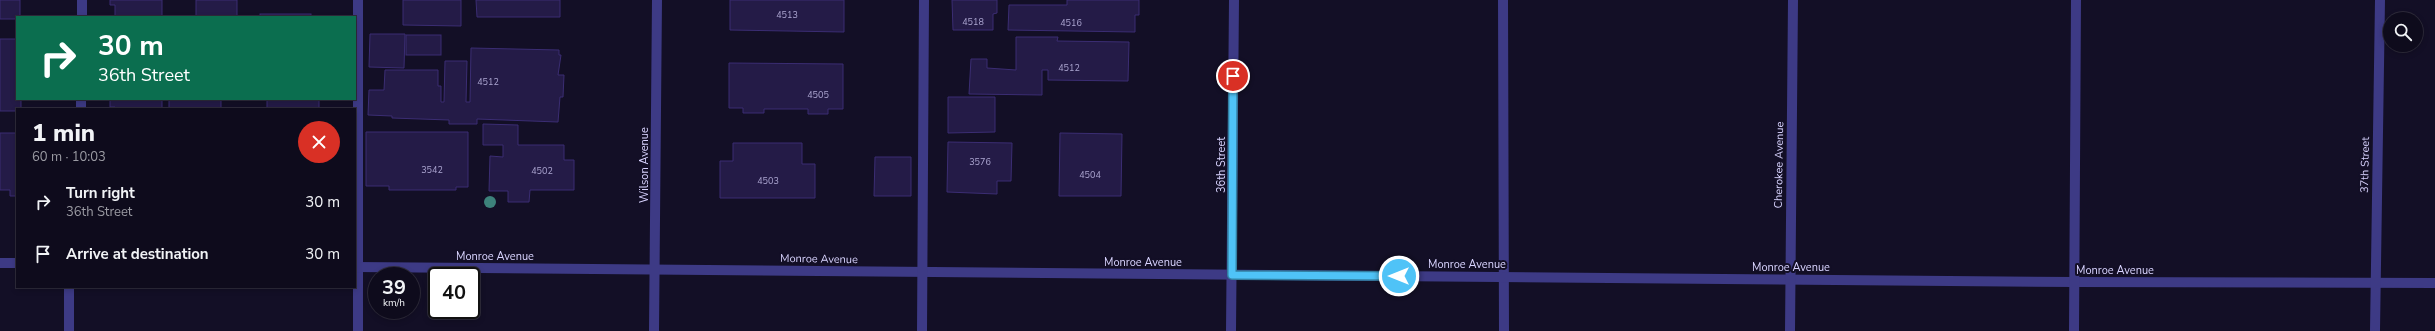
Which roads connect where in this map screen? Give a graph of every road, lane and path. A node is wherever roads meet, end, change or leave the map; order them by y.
1 (82, 0) edge
2 (358, 0) edge
3 (657, 0) edge
4 (924, 0) edge
5 (1234, 0) edge
6 (1503, 0) edge
7 (1793, 0) edge
8 (2076, 0) edge
9 (2380, 0) edge
10 (82, 16) edge
11 (0, 263) edge
12 (16, 263) edge
13 (357, 267) edge
14 (655, 270) junction
15 (922, 272) junction
16 (1232, 275) junction
17 (1505, 277) junction
18 (1790, 279) junction
19 (2074, 282) junction
20 (2376, 282) junction
21 (2435, 283) edge
22 (69, 288) edge
23 (69, 331) edge
24 (358, 331) edge
25 (654, 331) edge
26 (922, 331) edge
27 (1231, 331) edge
28 (1504, 331) edge
29 (1790, 331) edge
30 (2074, 331) edge
31 (2375, 331) edge

1 - 10 street
2 - 13 street
3 - 14 street, Wilson Avenue
4 - 15 street
5 - 16 street, 36th Street
6 - 17 street
7 - 18 street, Cherokee Avenue
8 - 19 street
9 - 20 street, 37th Street
11 - 12 street
13 - 14 street, Monroe Avenue
13 - 24 street
14 - 15 street, Monroe Avenue
14 - 25 street, Wilson Avenue
15 - 16 street, Monroe Avenue
15 - 26 street
16 - 17 street, Monroe Avenue
16 - 27 street, 36th Street
17 - 18 street, Monroe Avenue
17 - 28 street
18 - 19 street, Monroe Avenue
18 - 29 street, Cherokee Avenue
19 - 20 street, Monroe Avenue
19 - 30 street
20 - 21 street, Monroe Avenue
20 - 31 street, 37th Street
22 - 23 street

